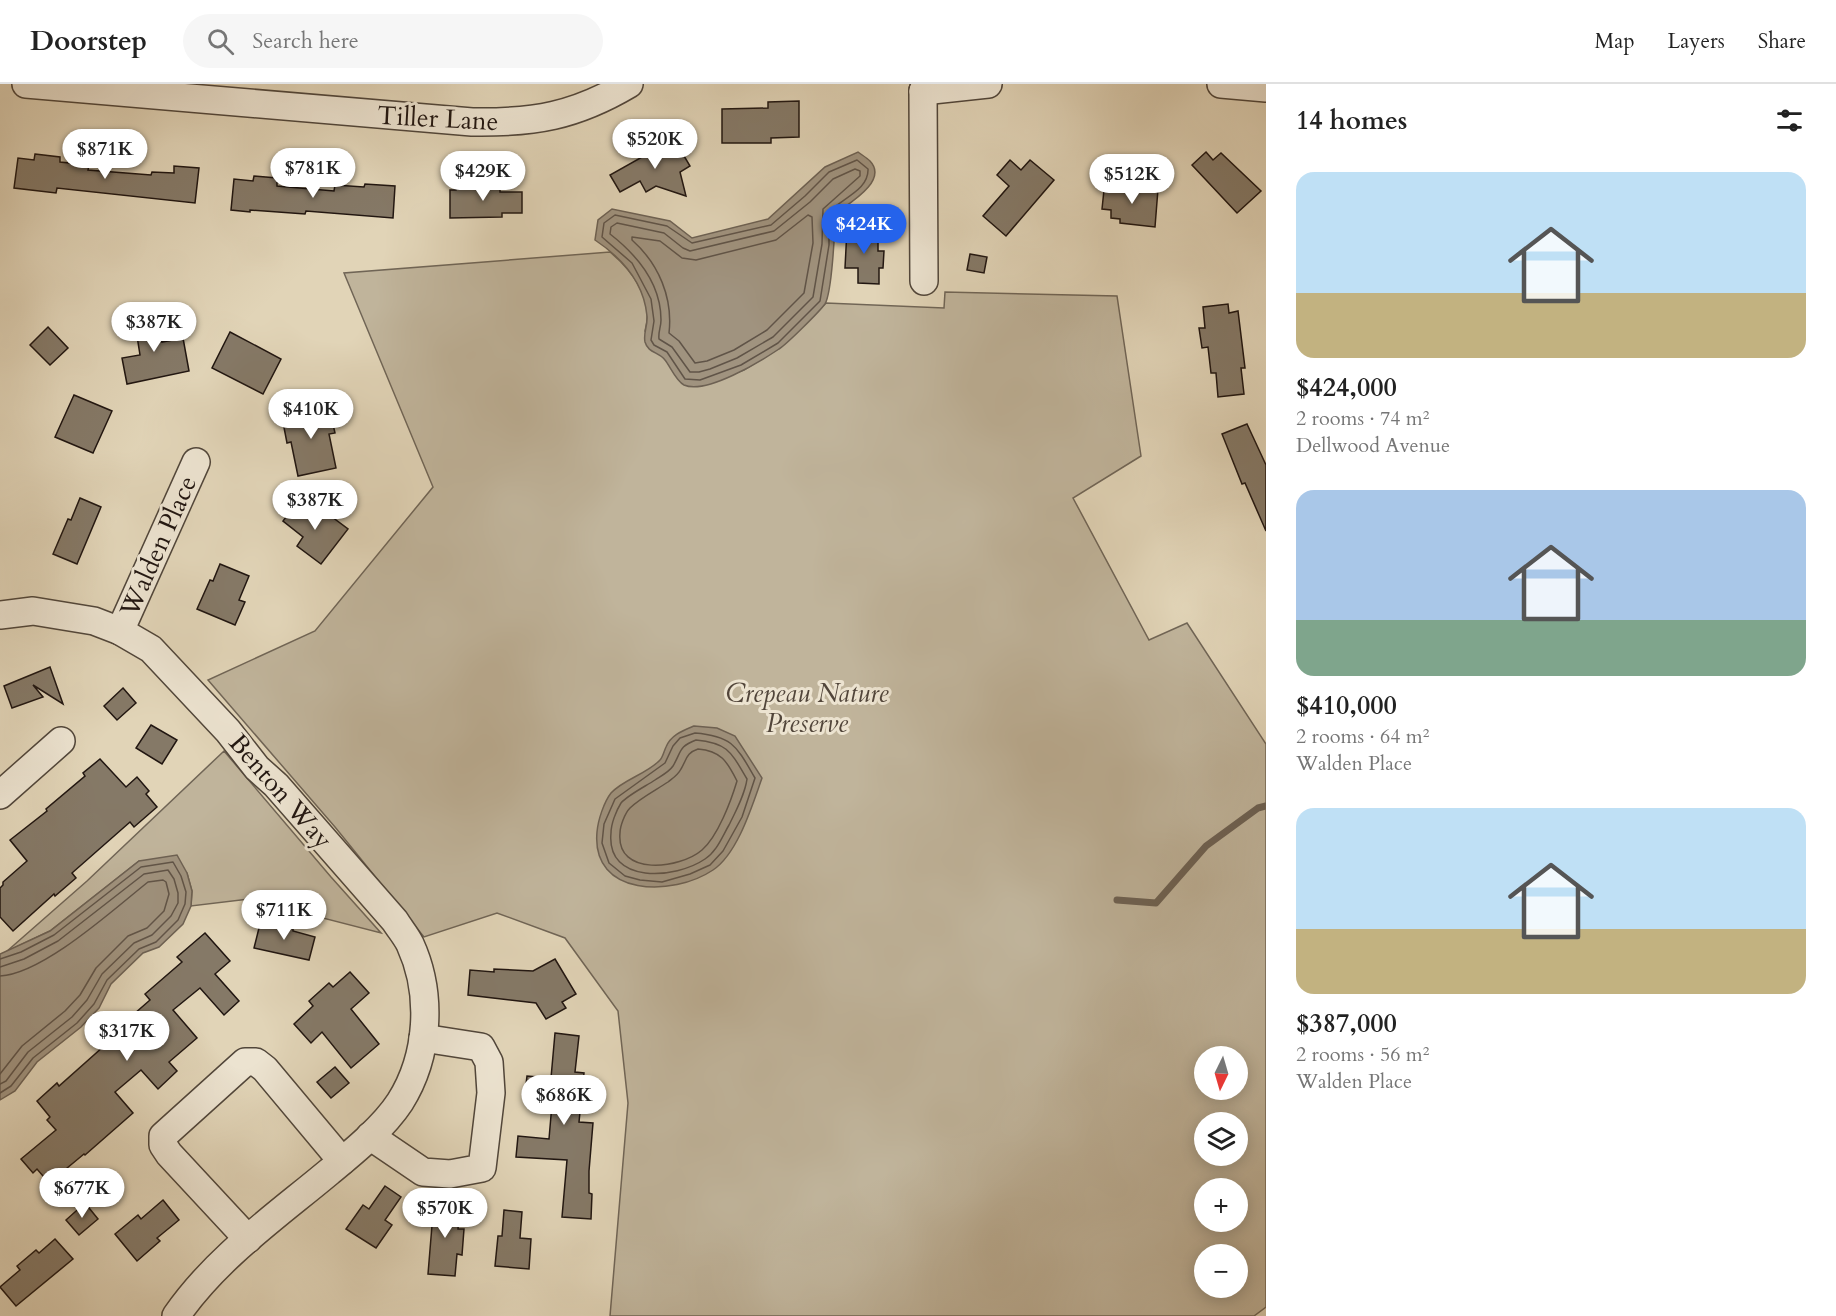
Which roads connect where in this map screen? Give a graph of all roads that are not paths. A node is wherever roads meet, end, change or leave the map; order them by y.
1 (26, 84) edge
2 (629, 84) edge
3 (988, 84) edge
4 (1221, 84) edge
5 (919, 88) edge
6 (1266, 88) edge
7 (924, 281) dead end
8 (196, 462) dead end
9 (0, 615) edge
10 (120, 631) junction
11 (62, 741) dead end
12 (5, 780) edge
13 (423, 1038) junction
14 (370, 1136) junction
15 (342, 1161) junction
16 (248, 1239) junction
17 (176, 1316) edge

1 - 2 street, Tiller Lane
3 - 5 street
4 - 6 street
5 - 7 street
8 - 10 street, Walden Place
9 - 10 street, Benton Way
10 - 13 street, Benton Way
11 - 12 street
13 - 14 street, Benton Way
13 - 14 street
14 - 15 street, Benton Way
15 - 16 street, Benton Way
15 - 16 street
16 - 17 street, Benton Way

